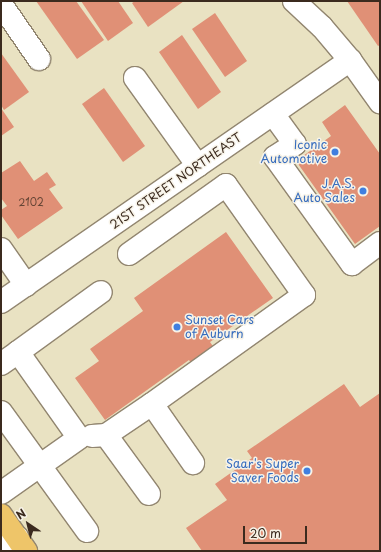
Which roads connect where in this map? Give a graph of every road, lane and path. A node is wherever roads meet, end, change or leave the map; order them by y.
1 (294, 1) edge
2 (1, 4) edge
3 (39, 59) dead end
4 (350, 60) junction
5 (135, 78) dead end
6 (380, 102) edge
7 (273, 114) junction
8 (198, 166) junction
9 (380, 243) edge
10 (1, 249) edge
11 (130, 254) dead end
12 (26, 285) junction
13 (101, 292) dead end
14 (1, 302) edge
15 (9, 358) edge
16 (152, 404) junction
17 (1, 412) edge
18 (106, 435) junction
19 (79, 438) junction
20 (193, 463) dead end
21 (40, 466) junction
22 (1, 494) edge
23 (149, 494) dead end
24 (1, 515) edge
25 (87, 531) dead end
26 (15, 546) edge

1 - 4 street
2 - 3 street
4 - 6 street
4 - 7 street, 21ST STREET NORTHEAST
5 - 8 street
7 - 8 street, 21ST STREET NORTHEAST
7 - 9 street
8 - 12 street, 21ST STREET NORTHEAST
10 - 12 street
11 - 16 street
12 - 14 street, 21ST STREET NORTHEAST
13 - 15 street
15 - 19 street
16 - 18 street
16 - 20 street
17 - 21 street
18 - 19 street
18 - 23 street
19 - 21 street
21 - 22 street
21 - 25 street
24 - 26 main road

